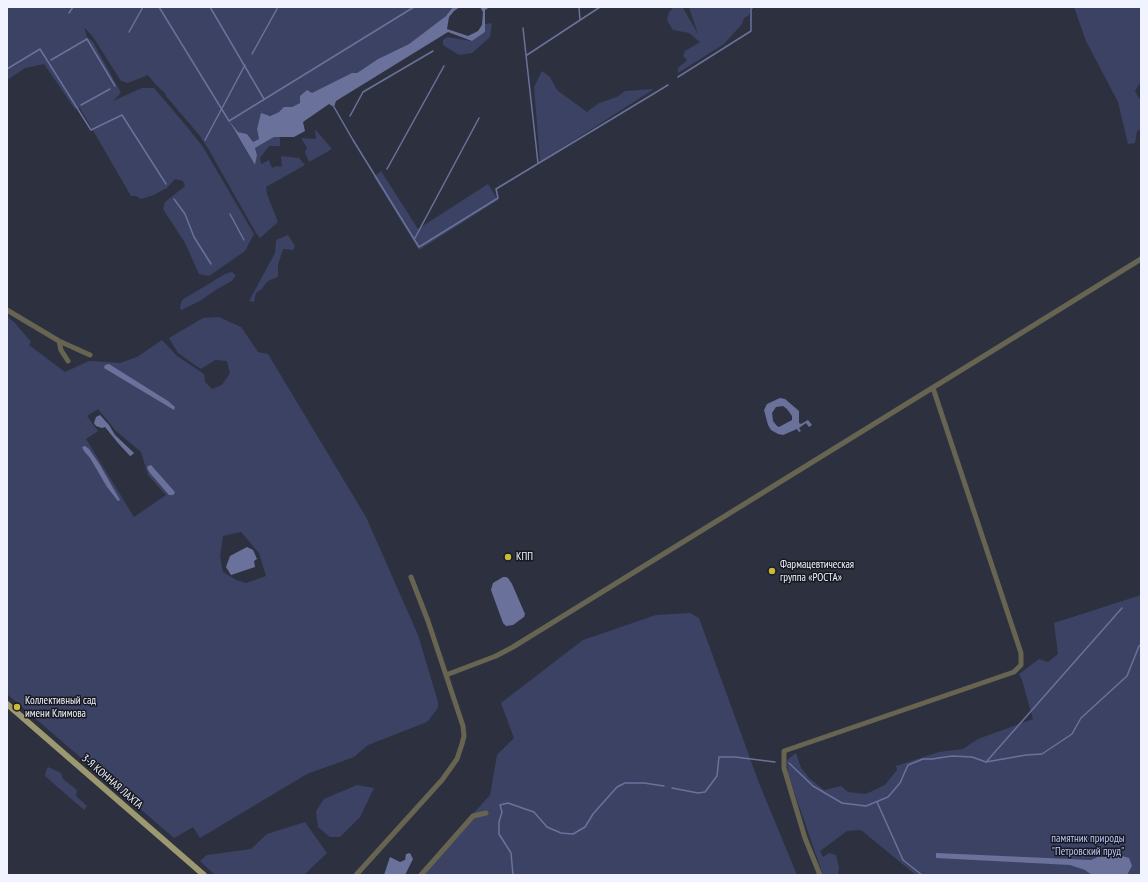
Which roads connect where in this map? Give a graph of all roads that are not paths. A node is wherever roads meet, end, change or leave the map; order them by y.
1 (1141, 259) edge
2 (7, 310) edge
3 (59, 342) junction
4 (90, 355) dead end
5 (68, 361) dead end
6 (933, 388) junction
7 (411, 577) dead end
8 (446, 675) junction
9 (7, 704) edge
10 (486, 813) dead end
11 (204, 875) edge
12 (356, 875) edge
13 (421, 875) edge
14 (820, 875) edge

1 - 6 street
2 - 3 street
3 - 4 street
3 - 5 street
6 - 8 street
6 - 14 street
7 - 8 street
8 - 12 street
9 - 11 main road, 3-Я КОННАЯ ЛАХТА
10 - 13 street

